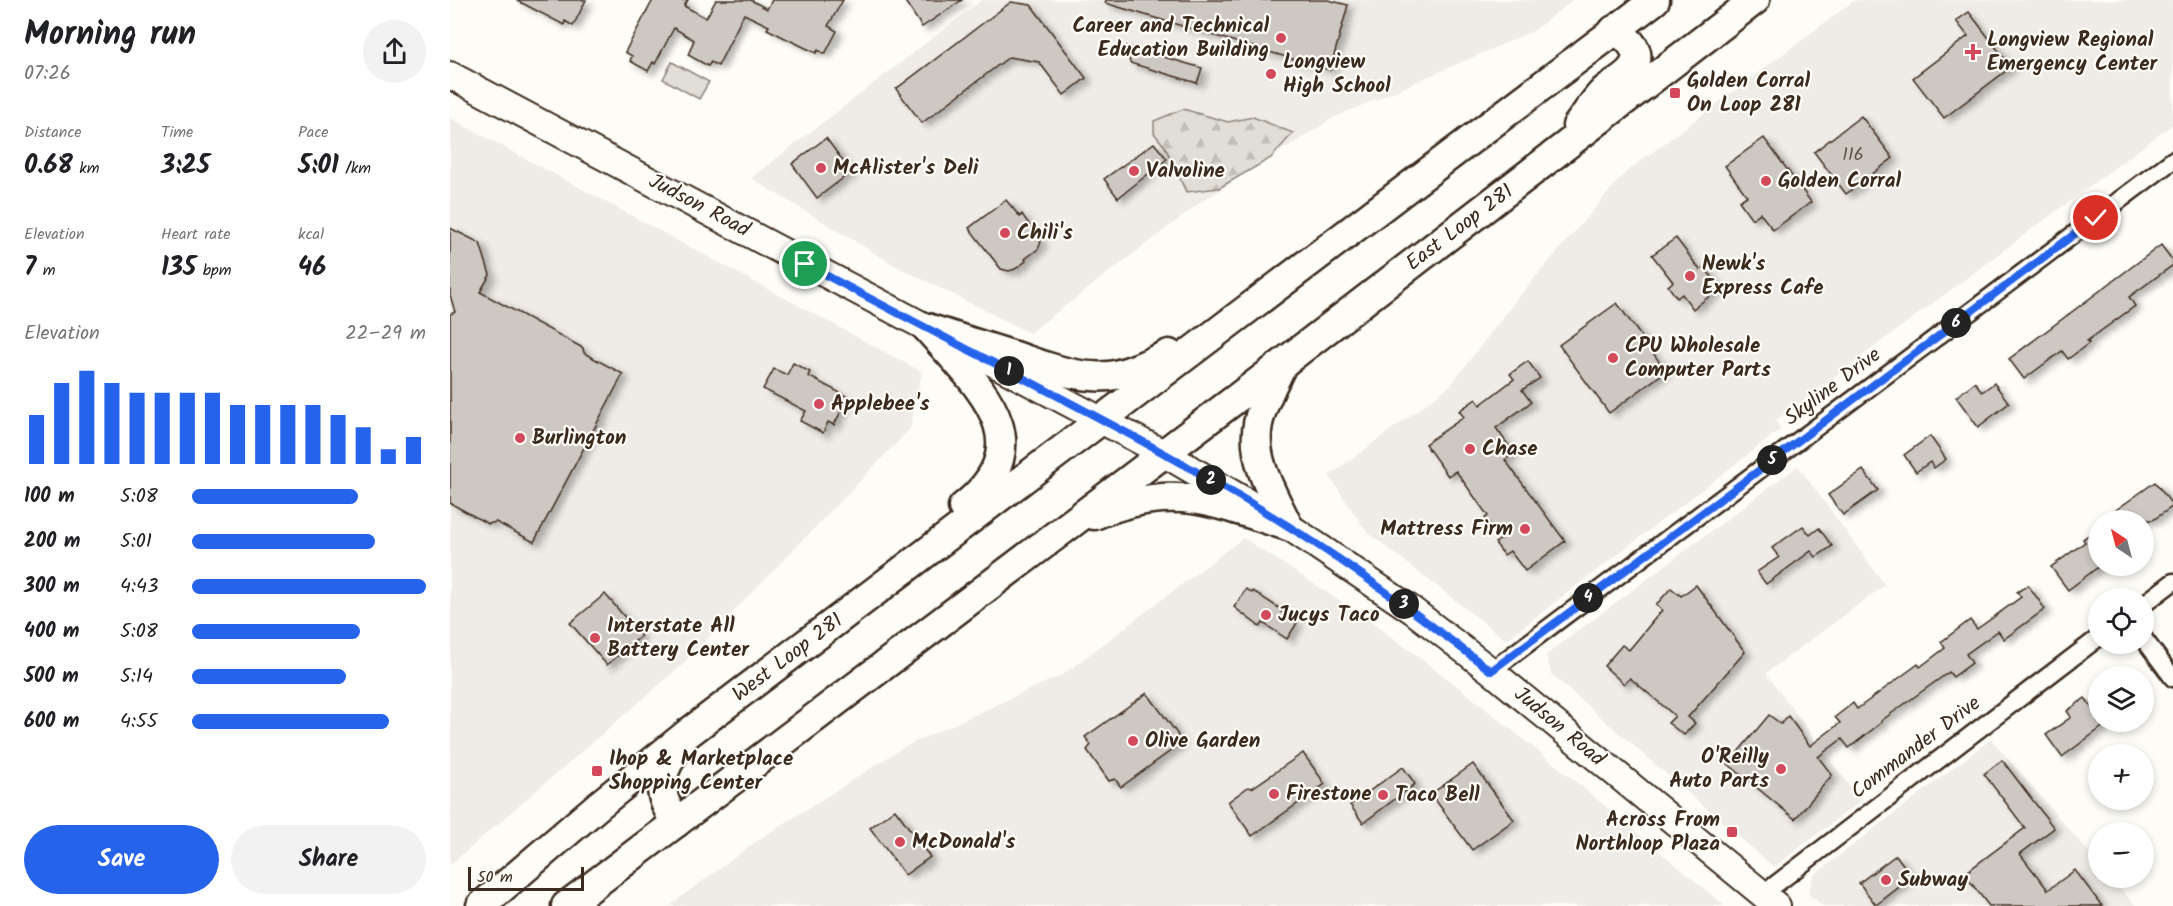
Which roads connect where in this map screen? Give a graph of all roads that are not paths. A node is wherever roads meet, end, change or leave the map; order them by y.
1 (1655, 0) edge
2 (1755, 0) edge
3 (1614, 30) junction
4 (450, 75) edge
5 (1552, 158) junction
6 (2173, 160) edge
7 (927, 328) junction
8 (1219, 329) junction
9 (1282, 364) junction
10 (1101, 420) junction
11 (1163, 453) junction
12 (1067, 526) junction
13 (1288, 526) junction
14 (906, 569) junction
15 (2173, 582) edge
16 (2154, 596) edge
17 (2088, 646) edge
18 (2154, 652) edge
19 (1491, 671) junction
20 (2173, 678) edge
21 (687, 734) junction
22 (676, 823) junction
23 (1770, 900) edge
24 (481, 906) edge
25 (566, 906) edge

1 - 3 highway
2 - 5 highway, East Loop 281
3 - 5 highway
3 - 8 highway
4 - 7 main road, Judson Road
5 - 9 highway, East Loop 281
6 - 19 street, Skyline Drive
7 - 8 highway
7 - 10 main road, Judson Road
7 - 14 highway
8 - 10 highway
9 - 11 highway, East Loop 281
9 - 13 highway
10 - 11 main road, Judson Road
10 - 14 highway, West Loop 281
11 - 12 highway
11 - 13 main road, Judson Road
12 - 13 highway
12 - 22 highway
13 - 19 main road, Judson Road
14 - 21 highway, West Loop 281
15 - 16 street
17 - 23 street, Commander Drive
18 - 20 street
19 - 23 main road, Judson Road
21 - 22 highway
21 - 24 highway, West Loop 281
22 - 25 highway

